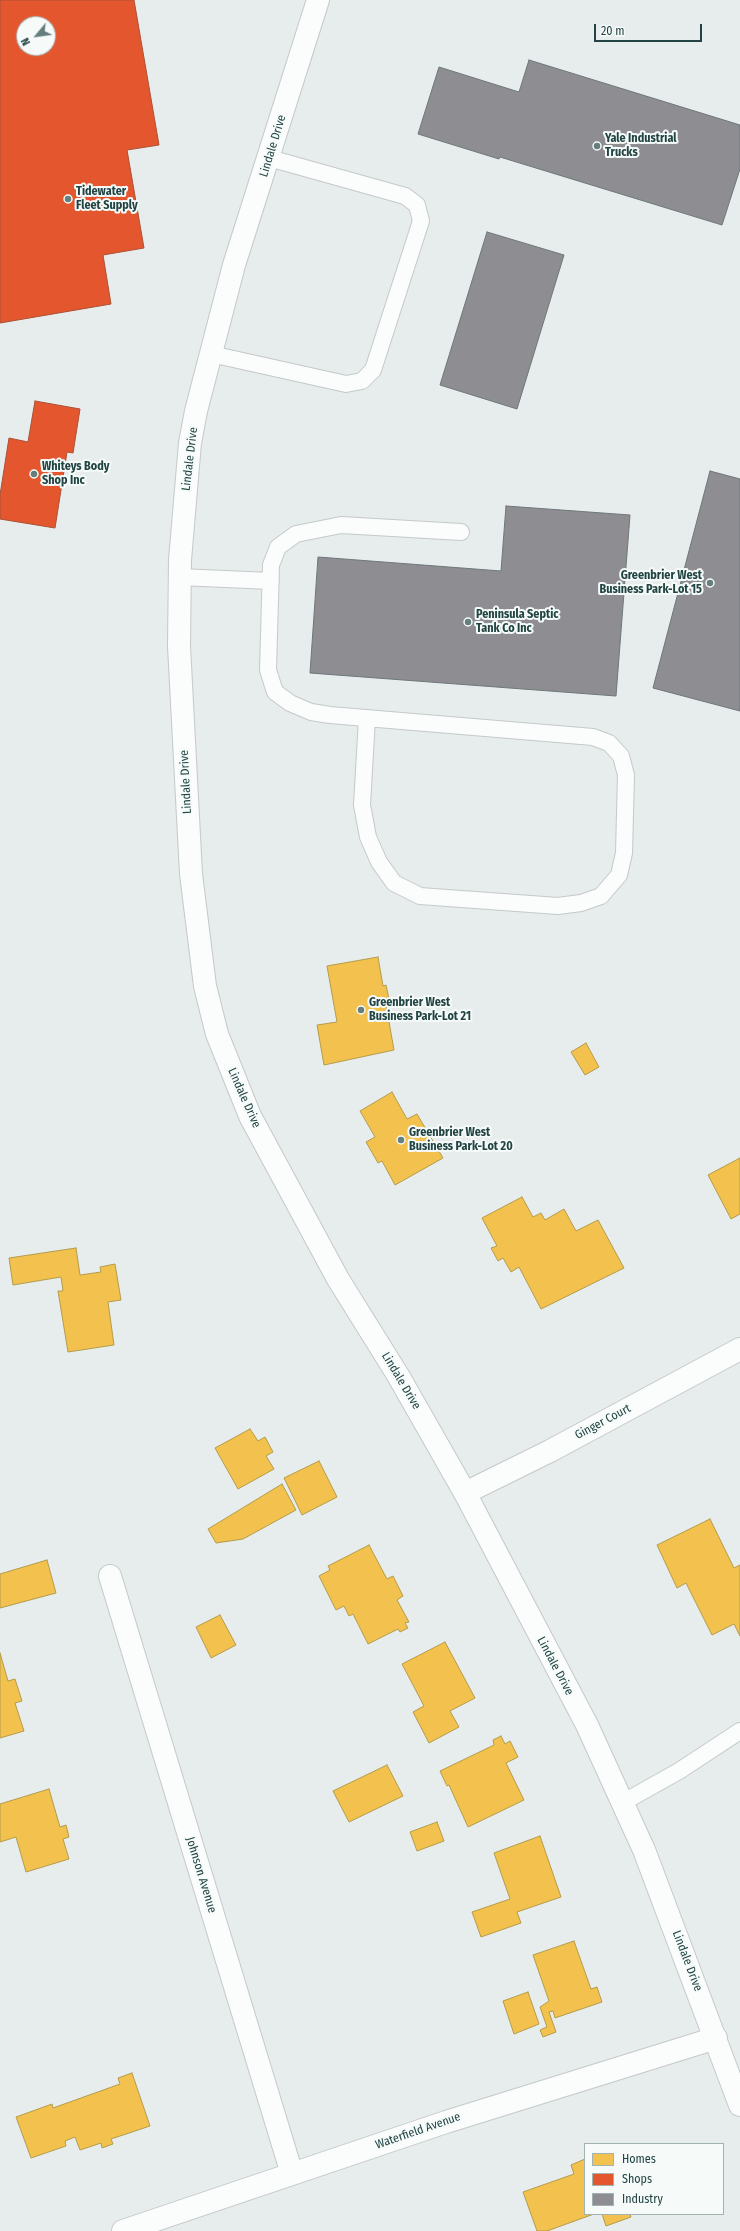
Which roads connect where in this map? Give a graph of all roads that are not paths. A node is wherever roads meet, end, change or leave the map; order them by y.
1 (318, 0) edge
2 (269, 158) junction
3 (211, 354) junction
4 (461, 532) dead end
5 (179, 577) junction
6 (271, 581) junction
7 (367, 718) junction
8 (740, 1349) edge
9 (465, 1493) junction
10 (110, 1576) dead end
11 (740, 1731) edge
12 (622, 1803) junction
13 (716, 2038) junction
14 (740, 2105) edge
15 (292, 2174) junction
16 (123, 2231) edge

1 - 2 street, Lindale Drive
2 - 3 street, Lindale Drive
2 - 3 lane
3 - 5 street, Lindale Drive
4 - 6 lane
5 - 6 lane
5 - 9 street, Lindale Drive
6 - 7 lane
7 - 7 lane
8 - 9 street, Ginger Court
9 - 12 street, Lindale Drive
10 - 15 street, Johnson Avenue
11 - 12 lane
12 - 13 street, Lindale Drive
13 - 14 street, Lindale Drive
13 - 15 street, Waterfield Avenue
15 - 16 street, Waterfield Avenue

